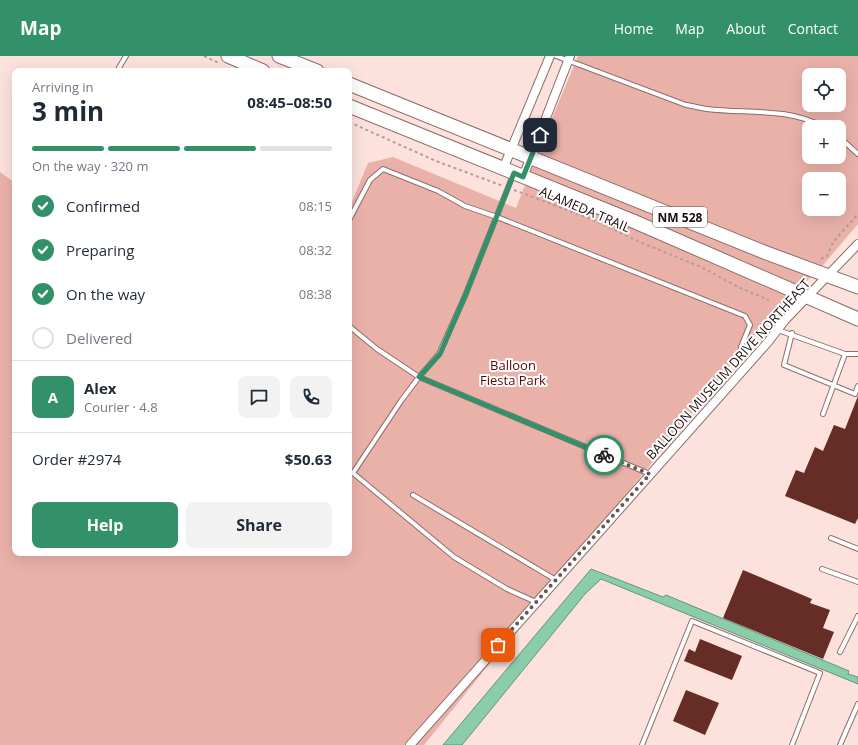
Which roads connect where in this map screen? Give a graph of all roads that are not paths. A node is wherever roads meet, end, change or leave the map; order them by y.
1 (126, 56) edge
2 (228, 56) edge
3 (279, 56) edge
4 (550, 56) edge
5 (556, 56) edge
6 (569, 59) edge
7 (119, 68) edge
8 (255, 68) edge
9 (309, 68) edge
10 (352, 85) edge
11 (352, 107) edge
12 (806, 120) edge
13 (846, 143) edge
14 (512, 149) junction
15 (858, 154) edge
16 (531, 157) junction
17 (513, 173) junction
18 (352, 214) edge
19 (497, 218) junction
20 (858, 244) edge
21 (829, 275) junction
22 (858, 287) edge
23 (808, 298) junction
24 (858, 319) edge
25 (352, 328) edge
26 (778, 330) junction
27 (792, 333) junction
28 (741, 347) dead end
29 (845, 354) junction
30 (858, 354) edge
31 (419, 377) junction
32 (834, 385) junction
33 (858, 386) edge
34 (823, 414) dead end
35 (650, 474) junction
36 (413, 495) dead end
37 (831, 538) dead end
38 (858, 549) edge
39 (822, 569) dead end
40 (556, 580) junction
41 (858, 582) edge
42 (536, 602) junction
43 (858, 616) edge
44 (840, 652) dead end
45 (858, 704) edge
46 (410, 745) edge
47 (642, 745) edge
48 (792, 745) edge
49 (840, 745) edge

1 - 7 lane
2 - 8 main road
3 - 9 main road
4 - 14 street
5 - 6 lane
6 - 12 lane
6 - 16 street
10 - 14 main road, NM 528
11 - 17 main road, NM 528
13 - 15 lane
14 - 16 main road, NM 528
14 - 17 street
16 - 17 street
16 - 21 main road, NM 528
17 - 19 lane
17 - 23 main road, NM 528
18 - 19 lane
19 - 28 lane
19 - 31 lane
20 - 21 street, BALLOON MUSEUM DRIVE NORTHEAST
21 - 22 main road, NM 528
21 - 23 street, BALLOON MUSEUM DRIVE NORTHEAST
23 - 24 main road, NM 528
23 - 26 street, BALLOON MUSEUM DRIVE NORTHEAST
25 - 31 lane
26 - 27 lane
26 - 35 street, BALLOON MUSEUM DRIVE NORTHEAST
27 - 29 lane
27 - 32 lane
29 - 30 lane
29 - 32 lane
31 - 35 lane
31 - 42 lane
32 - 33 lane
32 - 34 lane
35 - 40 street, BALLOON MUSEUM DRIVE NORTHEAST
36 - 40 lane
37 - 38 lane
39 - 41 lane
40 - 42 street, BALLOON MUSEUM DRIVE NORTHEAST
42 - 46 street, BALLOON MUSEUM DRIVE NORTHEAST
43 - 44 lane
45 - 49 lane
47 - 48 lane

